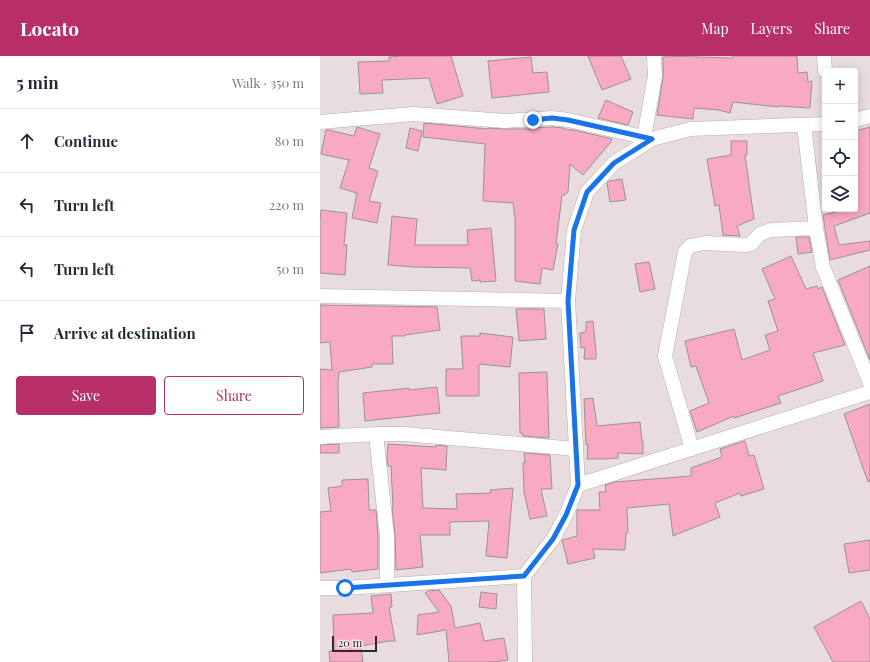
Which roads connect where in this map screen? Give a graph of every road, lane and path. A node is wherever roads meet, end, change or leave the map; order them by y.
1 (654, 56) edge
2 (824, 56) edge
3 (825, 68) edge
4 (870, 116) edge
5 (858, 119) edge
6 (320, 122) edge
7 (822, 124) edge
8 (804, 125) junction
9 (648, 138) junction
10 (816, 228) junction
11 (320, 296) edge
12 (568, 301) junction
13 (870, 383) edge
14 (870, 392) edge
15 (376, 434) junction
16 (320, 437) edge
17 (576, 449) junction
18 (692, 449) junction
19 (578, 485) junction
20 (524, 576) junction
21 (387, 585) junction
22 (320, 588) edge
23 (525, 662) edge

1 - 9 street
2 - 3 street
4 - 5 street
6 - 9 street
7 - 8 street
8 - 9 street
8 - 10 street
9 - 12 street
10 - 13 street
10 - 18 street
11 - 12 street
12 - 17 street
14 - 18 street
15 - 16 street
15 - 17 street
15 - 21 street
17 - 19 street
18 - 19 street
19 - 20 street
20 - 21 street
20 - 23 street
21 - 22 street

